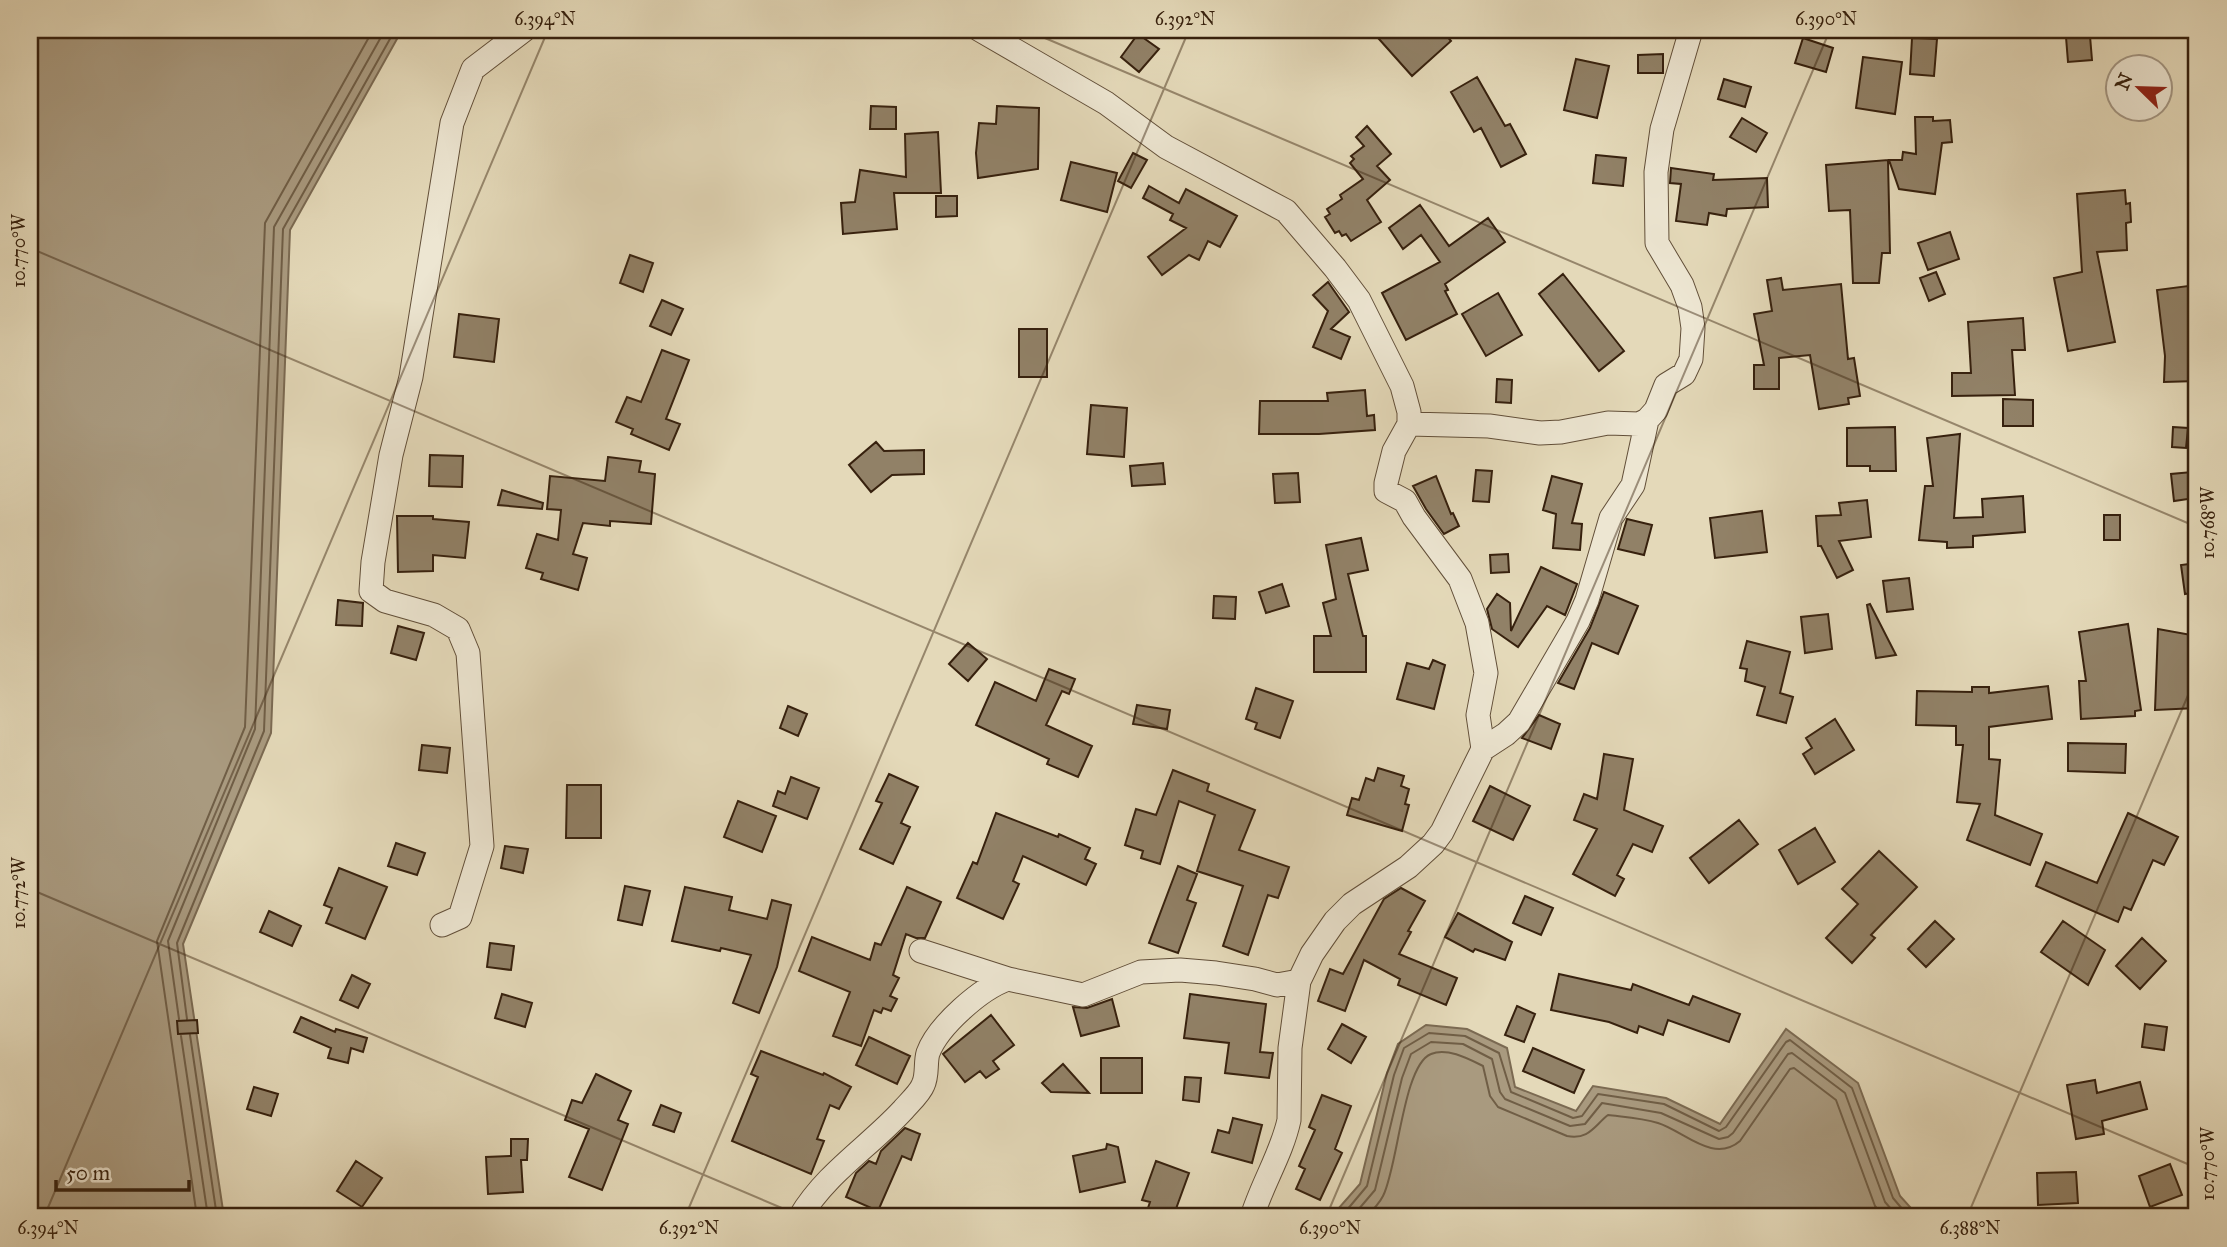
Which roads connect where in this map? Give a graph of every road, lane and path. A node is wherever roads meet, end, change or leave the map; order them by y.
1 (524, 30) edge
2 (980, 30) edge
3 (1691, 30) edge
4 (1647, 420) junction
5 (1409, 424) junction
6 (1483, 748) junction
7 (442, 925) dead end
8 (921, 951) dead end
9 (1008, 979) junction
10 (1298, 981) junction
11 (800, 1217) edge
12 (1252, 1217) edge

1 - 7 street
2 - 5 street
3 - 4 street
4 - 5 street
4 - 6 street
5 - 6 street
6 - 10 street
8 - 9 street
9 - 10 street
9 - 11 street
10 - 12 street

